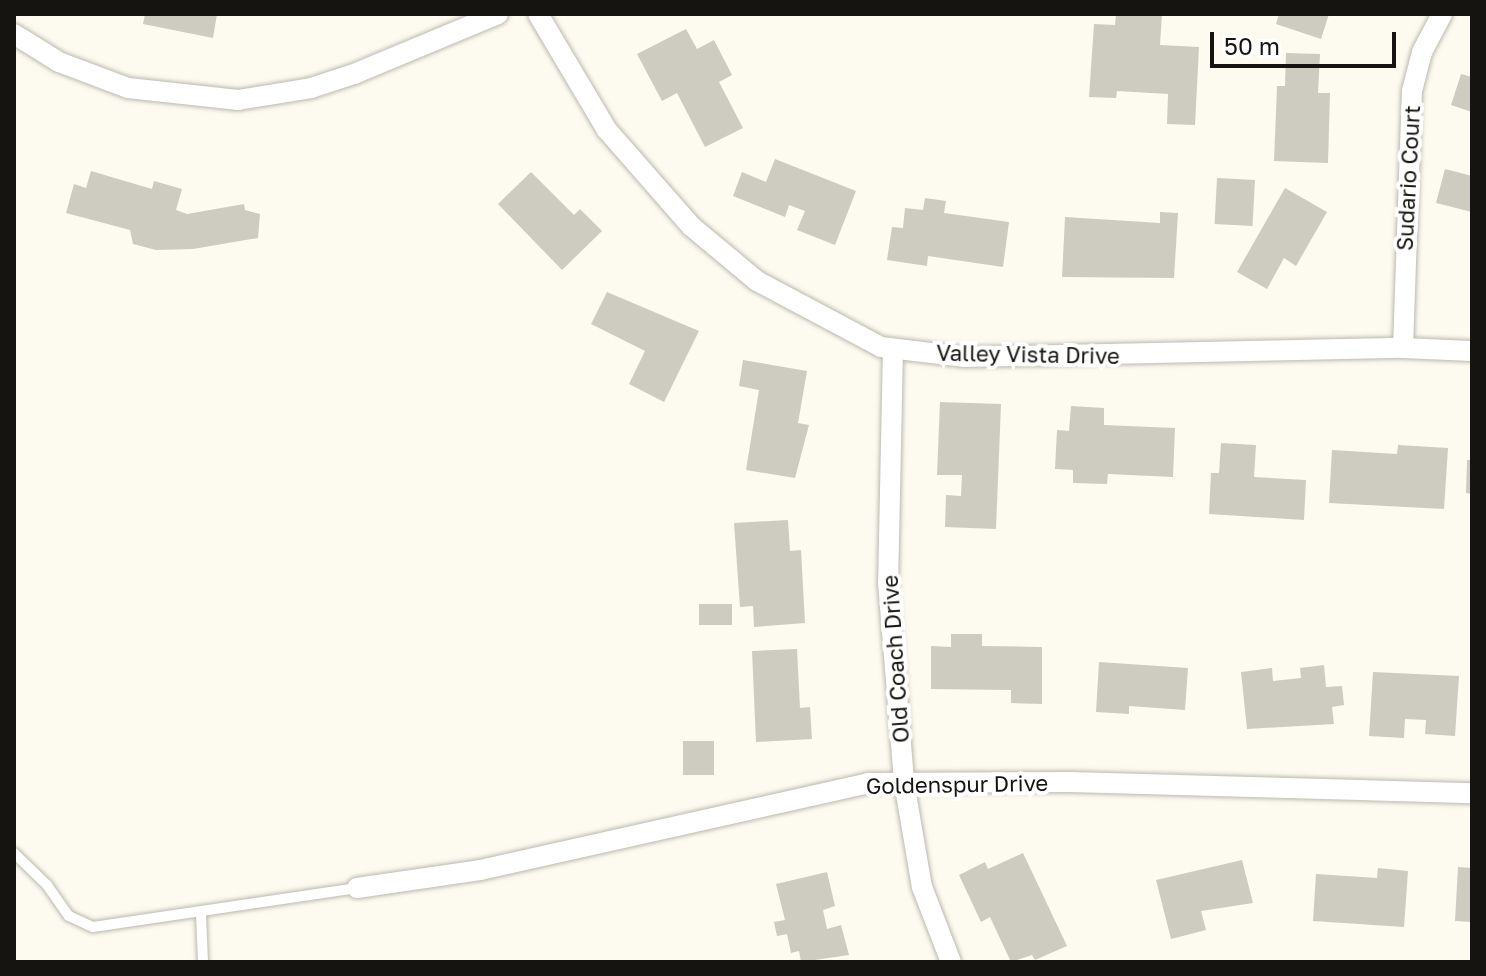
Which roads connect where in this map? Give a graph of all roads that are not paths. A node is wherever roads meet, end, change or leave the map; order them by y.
1 (498, 14) edge
2 (538, 14) edge
3 (1442, 14) edge
4 (14, 34) edge
5 (1403, 348) junction
6 (893, 349) junction
7 (1472, 351) edge
8 (904, 782) junction
9 (1472, 793) edge
10 (14, 853) edge
11 (357, 888) joint
12 (201, 914) junction
13 (203, 962) edge
14 (951, 962) edge

1 - 4 street
2 - 6 street, Valley Vista Drive
3 - 5 street, Sudario Court
5 - 6 street, Valley Vista Drive
5 - 7 street, Valley Vista Drive
6 - 8 street, Old Coach Drive
8 - 9 street, Goldenspur Drive
8 - 11 street, Goldenspur Drive
8 - 14 street, Old Coach Drive
10 - 12 lane
11 - 12 lane
12 - 13 lane

